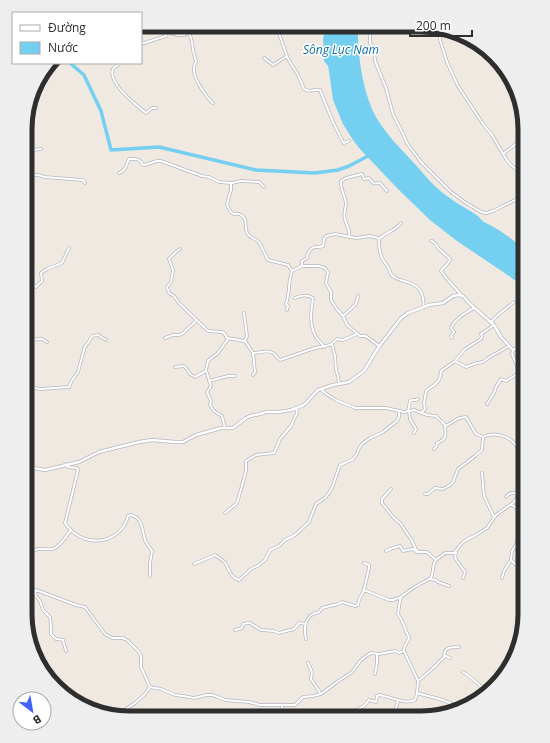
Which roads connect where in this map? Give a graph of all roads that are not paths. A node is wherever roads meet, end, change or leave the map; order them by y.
1 (167, 32) edge
2 (171, 32) edge
3 (191, 32) edge
4 (278, 32) edge
5 (370, 32) edge
6 (189, 34) junction
7 (440, 34) edge
8 (142, 44) edge
9 (287, 56) junction
10 (264, 58) dead end
11 (119, 64) edge
12 (213, 103) dead end
13 (156, 108) dead end
14 (349, 141) dead end
15 (518, 142) edge
16 (42, 149) dead end
17 (32, 150) edge
18 (503, 154) junction
19 (518, 171) edge
20 (119, 173) dead end
21 (32, 176) edge
22 (85, 183) dead end
23 (231, 183) junction
24 (264, 187) dead end
25 (387, 191) dead end
26 (518, 198) edge
27 (401, 223) dead end
28 (349, 237) junction
29 (379, 239) junction
30 (431, 241) dead end
31 (69, 248) dead end
32 (180, 249) dead end
33 (302, 266) junction
34 (292, 271) junction
35 (32, 284) edge
36 (460, 295) junction
37 (358, 296) dead end
38 (295, 298) dead end
39 (514, 302) dead end
40 (424, 307) junction
41 (474, 308) junction
42 (287, 310) dead end
43 (244, 313) dead end
44 (343, 316) junction
45 (197, 320) junction
46 (491, 322) junction
47 (494, 325) junction
48 (357, 334) junction
49 (165, 338) dead end
50 (452, 338) dead end
51 (229, 339) junction
52 (32, 340) edge
53 (106, 340) dead end
54 (245, 341) junction
55 (47, 342) dead end
56 (332, 344) junction
57 (379, 346) junction
58 (509, 346) junction
59 (324, 347) junction
60 (518, 347) edge
61 (513, 350) junction
62 (253, 353) junction
63 (455, 361) junction
64 (175, 367) dead end
65 (518, 368) edge
66 (206, 371) junction
67 (518, 374) edge
68 (253, 375) dead end
69 (234, 376) dead end
70 (210, 381) junction
71 (339, 384) junction
72 (32, 387) edge
73 (321, 389) junction
74 (418, 399) dead end
75 (487, 404) dead end
76 (296, 408) junction
77 (398, 410) junction
78 (409, 411) junction
79 (422, 412) junction
80 (445, 426) junction
81 (225, 428) junction
82 (414, 433) dead end
83 (483, 437) junction
84 (434, 449) dead end
85 (518, 449) edge
86 (66, 464) junction
87 (32, 468) edge
88 (482, 473) dead end
89 (391, 489) dead end
90 (425, 494) dead end
91 (517, 494) joint
92 (506, 497) dead end
93 (511, 504) junction
94 (518, 509) edge
95 (225, 513) dead end
96 (494, 517) junction
97 (71, 530) junction
98 (518, 538) edge
99 (386, 551) dead end
100 (456, 551) junction
101 (32, 552) edge
102 (417, 552) junction
103 (436, 560) junction
104 (511, 560) junction
105 (364, 563) dead end
106 (194, 564) dead end
107 (518, 565) edge
108 (150, 576) dead end
109 (463, 578) dead end
110 (502, 578) dead end
111 (429, 579) junction
112 (449, 586) dead end
113 (34, 590) joint
114 (364, 590) junction
115 (401, 597) junction
116 (306, 624) junction
117 (235, 630) dead end
118 (306, 639) dead end
119 (459, 647) dead end
120 (66, 651) dead end
121 (404, 651) junction
122 (377, 654) junction
123 (444, 657) junction
124 (450, 658) dead end
125 (308, 663) dead end
126 (463, 672) dead end
127 (375, 674) dead end
128 (418, 681) junction
129 (150, 687) junction
130 (483, 689) edge
131 (417, 693) junction
132 (321, 694) junction
133 (398, 700) junction
134 (282, 705) junction
135 (454, 705) edge
136 (126, 711) edge
137 (282, 711) edge
138 (355, 711) edge
139 (394, 711) edge

1 - 8 street
2 - 6 street
3 - 6 street
4 - 9 street
5 - 26 street
6 - 12 street
7 - 18 street
9 - 10 street
9 - 14 street
11 - 13 street
15 - 18 street
16 - 17 street
18 - 19 street
20 - 23 street
21 - 22 street
23 - 24 street
23 - 34 street
25 - 28 street
27 - 29 street
28 - 29 street
28 - 33 street
29 - 40 street
30 - 36 street
31 - 35 street
32 - 45 street
33 - 34 street
33 - 44 street
34 - 42 street
36 - 40 street
36 - 41 street
37 - 44 street
38 - 59 street
39 - 46 street
40 - 57 street
41 - 46 street
41 - 50 street
43 - 54 street
44 - 48 street
45 - 49 street
45 - 51 street
46 - 47 street
47 - 58 street
47 - 63 street
48 - 56 street
48 - 57 street
51 - 54 street
51 - 66 street
52 - 55 street
53 - 72 street
54 - 62 street
56 - 59 street
56 - 71 street
57 - 71 street
58 - 61 street
58 - 63 street
59 - 62 street
60 - 61 street
61 - 65 street
62 - 68 street
63 - 79 street
64 - 66 street
66 - 70 street
67 - 75 street
69 - 70 street
70 - 81 street
71 - 73 street
73 - 76 street
73 - 77 street
74 - 78 street
76 - 81 street
76 - 95 street
77 - 78 street
77 - 106 street
78 - 79 street
78 - 82 street
79 - 80 street
80 - 83 street
80 - 84 street
81 - 86 street
83 - 85 street
83 - 90 street
86 - 87 street
86 - 97 street
88 - 96 street
89 - 102 street
91 - 92 street
91 - 93 street
93 - 94 street
93 - 96 street
96 - 100 street
97 - 101 street
97 - 108 street
98 - 104 street
99 - 102 street
100 - 103 street
100 - 109 street
102 - 103 street
103 - 111 street
104 - 107 street
104 - 110 street
105 - 114 street
111 - 112 street
111 - 115 street
113 - 120 street
113 - 129 street
114 - 115 street
114 - 116 street
115 - 121 street
116 - 117 street
116 - 118 street
119 - 123 street
121 - 122 street
121 - 128 street
122 - 127 street
122 - 132 street
123 - 124 street
123 - 128 street
125 - 132 street
126 - 130 street
128 - 131 street
129 - 134 street
129 - 136 street
131 - 133 street
131 - 135 street
132 - 134 street
133 - 138 street
133 - 139 street
134 - 137 street

